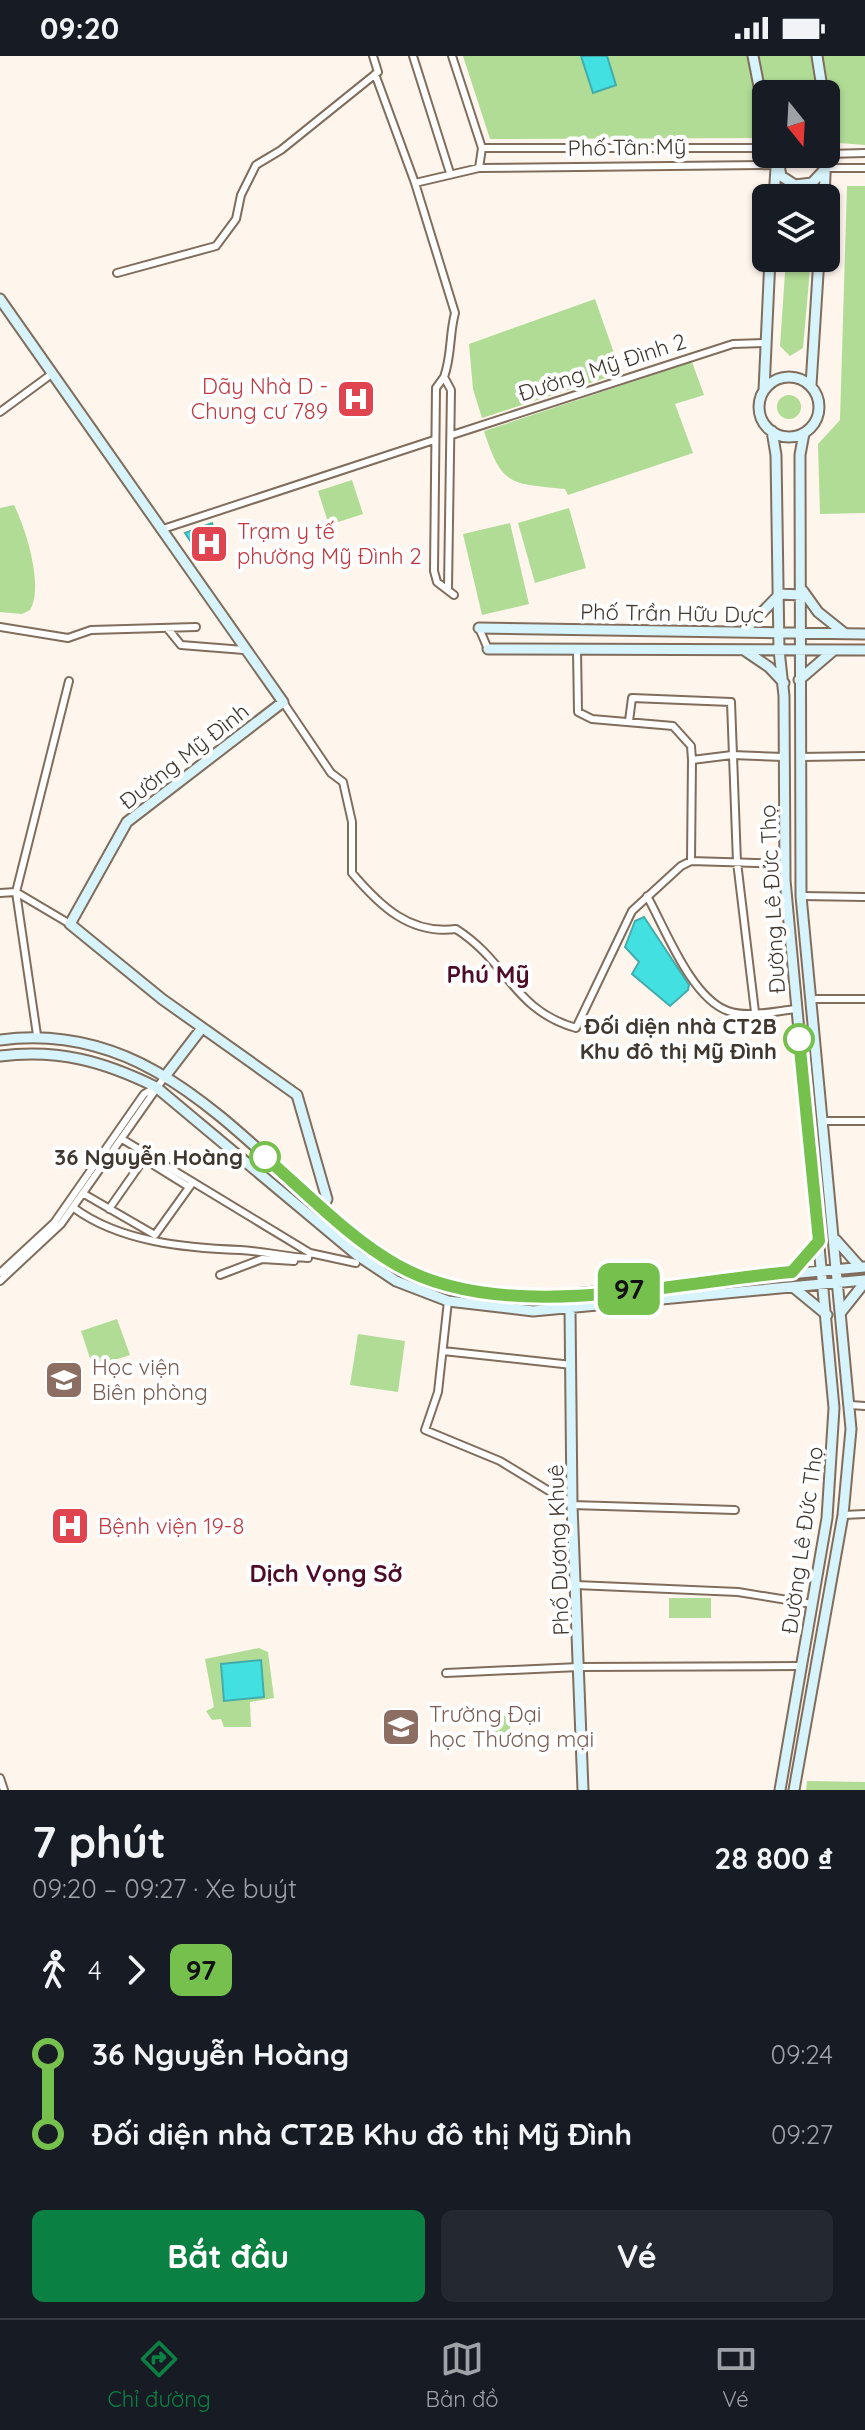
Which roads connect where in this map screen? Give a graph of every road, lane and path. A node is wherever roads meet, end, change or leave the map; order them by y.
1 (373, 56) edge
2 (425, 56) edge
3 (452, 56) edge
4 (753, 56) edge
5 (817, 56) edge
6 (413, 57) edge
7 (376, 73) junction
8 (758, 80) edge
9 (821, 80) edge
10 (482, 148) junction
11 (752, 148) edge
12 (840, 153) edge
13 (865, 153) edge
14 (752, 161) edge
15 (479, 168) junction
16 (781, 168) edge
17 (826, 168) joint
18 (840, 168) edge
19 (865, 168) edge
20 (450, 173) junction
21 (415, 183) junction
22 (825, 184) edge
23 (769, 272) edge
24 (818, 272) edge
25 (117, 273) dead end
26 (0, 299) edge
27 (765, 343) junction
28 (53, 373) junction
29 (444, 377) junction
30 (811, 385) junction
31 (764, 390) junction
32 (0, 412) edge
33 (772, 431) junction
34 (804, 433) junction
35 (452, 435) junction
36 (434, 440) junction
37 (163, 529) junction
38 (448, 588) junction
39 (802, 592) junction
40 (454, 595) dead end
41 (778, 595) junction
42 (0, 627) edge
43 (196, 627) dead end
44 (479, 628) joint
45 (168, 629) junction
46 (744, 631) junction
47 (778, 632) junction
48 (802, 633) junction
49 (847, 633) junction
50 (865, 634) edge
51 (488, 649) joint
52 (244, 650) junction
53 (577, 650) junction
54 (744, 650) junction
55 (779, 650) junction
56 (801, 650) junction
57 (834, 650) junction
58 (851, 650) junction
59 (865, 650) edge
60 (799, 680) junction
61 (69, 681) dead end
62 (784, 687) junction
63 (798, 692) junction
64 (283, 702) junction
65 (629, 721) junction
66 (732, 755) junction
67 (865, 756) edge
68 (784, 757) junction
69 (800, 757) junction
70 (692, 760) junction
71 (691, 861) junction
72 (737, 862) junction
73 (784, 864) junction
74 (16, 892) junction
75 (0, 893) edge
76 (647, 896) junction
77 (801, 896) junction
78 (865, 897) edge
79 (70, 924) junction
80 (811, 999) junction
81 (865, 999) edge
82 (796, 1009) junction
83 (755, 1012) junction
84 (202, 1028) junction
85 (37, 1035) junction
86 (0, 1040) edge
87 (0, 1056) edge
88 (166, 1075) junction
89 (156, 1087) junction
90 (824, 1121) junction
91 (865, 1121) edge
92 (122, 1139) junction
93 (191, 1184) junction
94 (84, 1194) junction
95 (323, 1207) junction
96 (74, 1208) junction
97 (109, 1209) junction
98 (835, 1239) junction
99 (819, 1241) junction
100 (356, 1263) dead end
101 (863, 1267) edge
102 (822, 1270) junction
103 (837, 1270) junction
104 (792, 1272) junction
105 (0, 1273) edge
106 (220, 1275) dead end
107 (0, 1281) edge
108 (865, 1281) edge
109 (839, 1282) junction
110 (823, 1283) junction
111 (793, 1286) junction
112 (642, 1288) junction
113 (448, 1301) junction
114 (643, 1302) junction
115 (570, 1308) junction
116 (842, 1311) junction
117 (827, 1315) junction
118 (443, 1351) junction
119 (572, 1365) junction
120 (850, 1405) junction
121 (865, 1406) edge
122 (572, 1505) junction
123 (735, 1510) dead end
124 (865, 1514) edge
125 (843, 1515) junction
126 (576, 1585) junction
127 (812, 1604) junction
128 (801, 1666) junction
129 (579, 1667) junction
130 (446, 1673) dead end
131 (0, 1778) edge
132 (4, 1790) edge
133 (583, 1790) edge
134 (780, 1790) edge
135 (794, 1790) edge

1 - 7 street
2 - 6 street
3 - 10 street
4 - 8 main road
5 - 9 main road
6 - 20 street
7 - 21 street
7 - 25 street
10 - 11 street, Phố Tân Mỹ
10 - 15 street
12 - 13 street
14 - 15 street, Phố Tân Mỹ
15 - 20 street, Phố Tân Mỹ
16 - 17 main road
17 - 22 main road
18 - 19 street
20 - 21 street, Phố Tân Mỹ
21 - 29 street
23 - 27 main road
24 - 30 main road
26 - 28 main road
27 - 31 main road
27 - 35 street, Đường Mỹ Đình 2
28 - 32 street
28 - 37 main road
29 - 35 street
29 - 36 street
30 - 31 main road
30 - 34 main road
31 - 33 main road
33 - 34 main road
33 - 41 main road, Đường Lê Đức Thọ
34 - 39 main road, Đường Lê Đức Thọ
35 - 38 street
36 - 37 street
36 - 38 street
37 - 52 main road
38 - 40 street
39 - 41 main road
39 - 48 main road, Đường Lê Đức Thọ
39 - 49 main road
41 - 46 main road
41 - 47 main road, Đường Lê Đức Thọ
42 - 45 street
43 - 45 street
44 - 46 main road, Phố Trần Hữu Dực
44 - 51 street
45 - 52 street
46 - 47 main road, Phố Trần Hữu Dực
47 - 48 main road, Phố Trần Hữu Dực
47 - 55 main road, Đường Lê Đức Thọ
48 - 49 main road, Phố Trần Hữu Dực
48 - 56 main road, Đường Lê Đức Thọ
49 - 50 main road, Phố Trần Hữu Dực
49 - 58 main road
51 - 53 main road, Phố Trần Hữu Dực
52 - 64 main road
53 - 54 main road, Phố Trần Hữu Dực
53 - 65 street
54 - 55 main road, Phố Trần Hữu Dực
54 - 62 main road
55 - 56 main road, Phố Trần Hữu Dực
55 - 62 main road, Đường Lê Đức Thọ
56 - 57 main road, Phố Trần Hữu Dực
56 - 60 main road, Đường Lê Đức Thọ
57 - 58 main road, Phố Trần Hữu Dực
57 - 60 main road
58 - 59 main road, Phố Trần Hữu Dực
60 - 63 main road, Đường Lê Đức Thọ
61 - 74 street
62 - 63 main road
62 - 68 main road, Đường Lê Đức Thọ
63 - 69 main road, Đường Lê Đức Thọ
64 - 76 street
64 - 79 main road, Đường Mỹ Đình
65 - 66 street
65 - 70 street
66 - 68 street
66 - 70 street
66 - 72 street
67 - 69 street
68 - 73 main road, Đường Lê Đức Thọ
69 - 77 main road, Đường Lê Đức Thọ
70 - 71 street
71 - 72 street
71 - 76 street
72 - 73 street
72 - 83 street
73 - 82 main road, Đường Lê Đức Thọ
74 - 75 street
74 - 79 street
74 - 85 street
76 - 83 street
77 - 78 street
77 - 80 main road, Đường Lê Đức Thọ
79 - 84 main road
80 - 81 street
80 - 90 main road, Đường Lê Đức Thọ
82 - 83 street
82 - 99 main road, Đường Lê Đức Thọ
84 - 88 main road
84 - 95 main road
85 - 86 main road
85 - 88 main road
87 - 89 main road
88 - 89 street
88 - 95 main road
89 - 92 street
89 - 105 street
89 - 113 main road
90 - 91 street
90 - 98 main road, Đường Lê Đức Thọ
92 - 93 street
92 - 94 street
93 - 97 street
93 - 97 street
93 - 100 street
94 - 96 street
94 - 97 street
95 - 112 main road
96 - 106 street
96 - 107 street
98 - 101 main road
98 - 103 main road, Đường Lê Đức Thọ
99 - 102 main road, Đường Lê Đức Thọ
99 - 104 main road
101 - 103 main road
102 - 103 main road
102 - 104 main road
102 - 110 main road, Đường Lê Đức Thọ
103 - 109 main road, Đường Lê Đức Thọ
104 - 112 main road
108 - 109 main road
108 - 116 main road
109 - 110 main road
109 - 116 main road, Đường Lê Đức Thọ
110 - 111 main road
110 - 117 main road, Đường Lê Đức Thọ
111 - 114 main road
111 - 117 main road
112 - 114 main road
113 - 115 main road
113 - 118 street
114 - 115 main road
115 - 119 main road, Phố Dương Khuê
116 - 120 main road, Đường Lê Đức Thọ
117 - 127 main road, Đường Lê Đức Thọ
118 - 119 street
118 - 122 street
119 - 122 main road, Phố Dương Khuê
120 - 121 street
120 - 125 main road, Đường Lê Đức Thọ
122 - 123 street
122 - 126 main road, Phố Dương Khuê
124 - 125 street
125 - 135 main road, Đường Lê Đức Thọ
126 - 127 street
126 - 129 main road, Phố Dương Khuê
127 - 128 main road, Đường Lê Đức Thọ
128 - 129 street
128 - 134 main road, Đường Lê Đức Thọ
129 - 130 street
129 - 133 main road, Phố Dương Khuê
131 - 132 street

